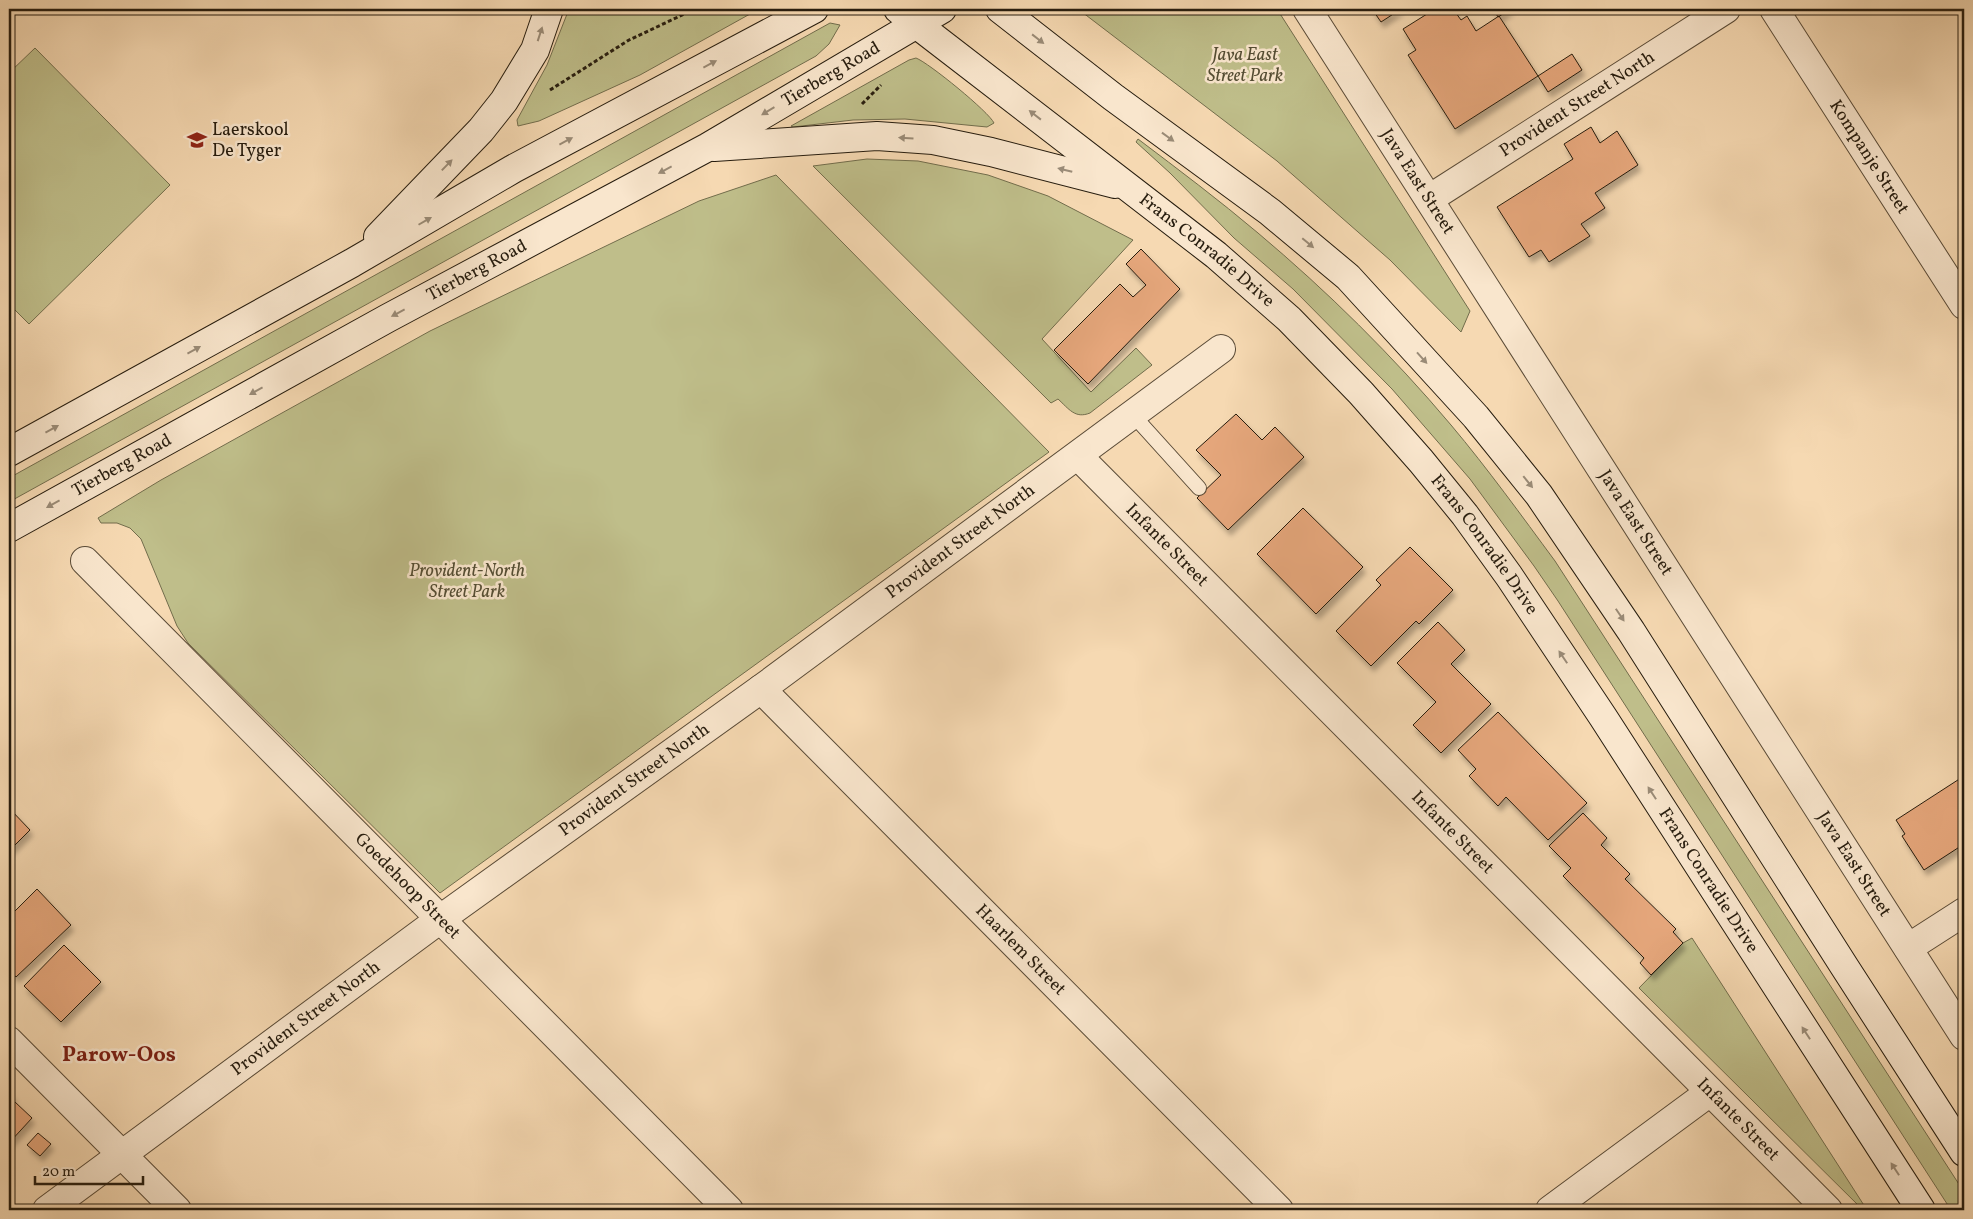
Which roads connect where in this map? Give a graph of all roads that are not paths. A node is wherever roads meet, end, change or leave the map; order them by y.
1 (549, 9) edge
2 (814, 9) edge
3 (942, 9) edge
4 (1000, 9) edge
5 (1307, 9) edge
6 (1726, 9) edge
7 (1774, 9) edge
8 (907, 16) edge
9 (708, 147) junction
10 (1129, 187) junction
11 (1429, 200) junction
12 (352, 263) junction
13 (1964, 305) edge
14 (1221, 349) dead end
15 (1132, 415) junction
16 (9, 452) edge
17 (1078, 456) junction
18 (1199, 488) dead end
19 (9, 528) edge
20 (85, 561) dead end
21 (761, 689) junction
22 (1964, 912) edge
23 (439, 920) junction
24 (1908, 948) junction
25 (1964, 1036) edge
26 (9, 1041) edge
27 (1710, 1092) junction
28 (1964, 1152) edge
29 (122, 1156) junction
30 (47, 1210) edge
31 (177, 1210) edge
32 (729, 1210) edge
33 (1279, 1210) edge
34 (1550, 1210) edge
35 (1828, 1210) edge
36 (1921, 1210) edge

12 -> 1 street
12 -> 2 street
3 - 8 street, Tierberg Road
4 -> 28 street
5 - 11 street, Java East Street
6 - 11 street, Provident Street North
7 - 13 street, Kompanje Street
8 -> 9 street, Tierberg Road
10 -> 8 street, Frans Conradie Drive
10 -> 9 street
9 -> 19 street, Tierberg Road
36 -> 10 street, Frans Conradie Drive
11 - 24 street, Java East Street
16 -> 12 street
14 - 15 street, Provident Street North
15 - 17 street, Provident Street North
15 - 18 lane
17 - 21 street, Provident Street North
17 - 27 street, Infante Street
20 - 23 street, Goedehoop Street
21 - 23 street, Provident Street North
21 - 33 street, Haarlem Street
22 - 24 street
23 - 29 street, Provident Street North
23 - 32 street, Goedehoop Street
24 - 25 street, Java East Street
26 - 29 street
27 - 34 street
27 - 35 street, Infante Street
29 - 30 street, Provident Street North
29 - 31 street

